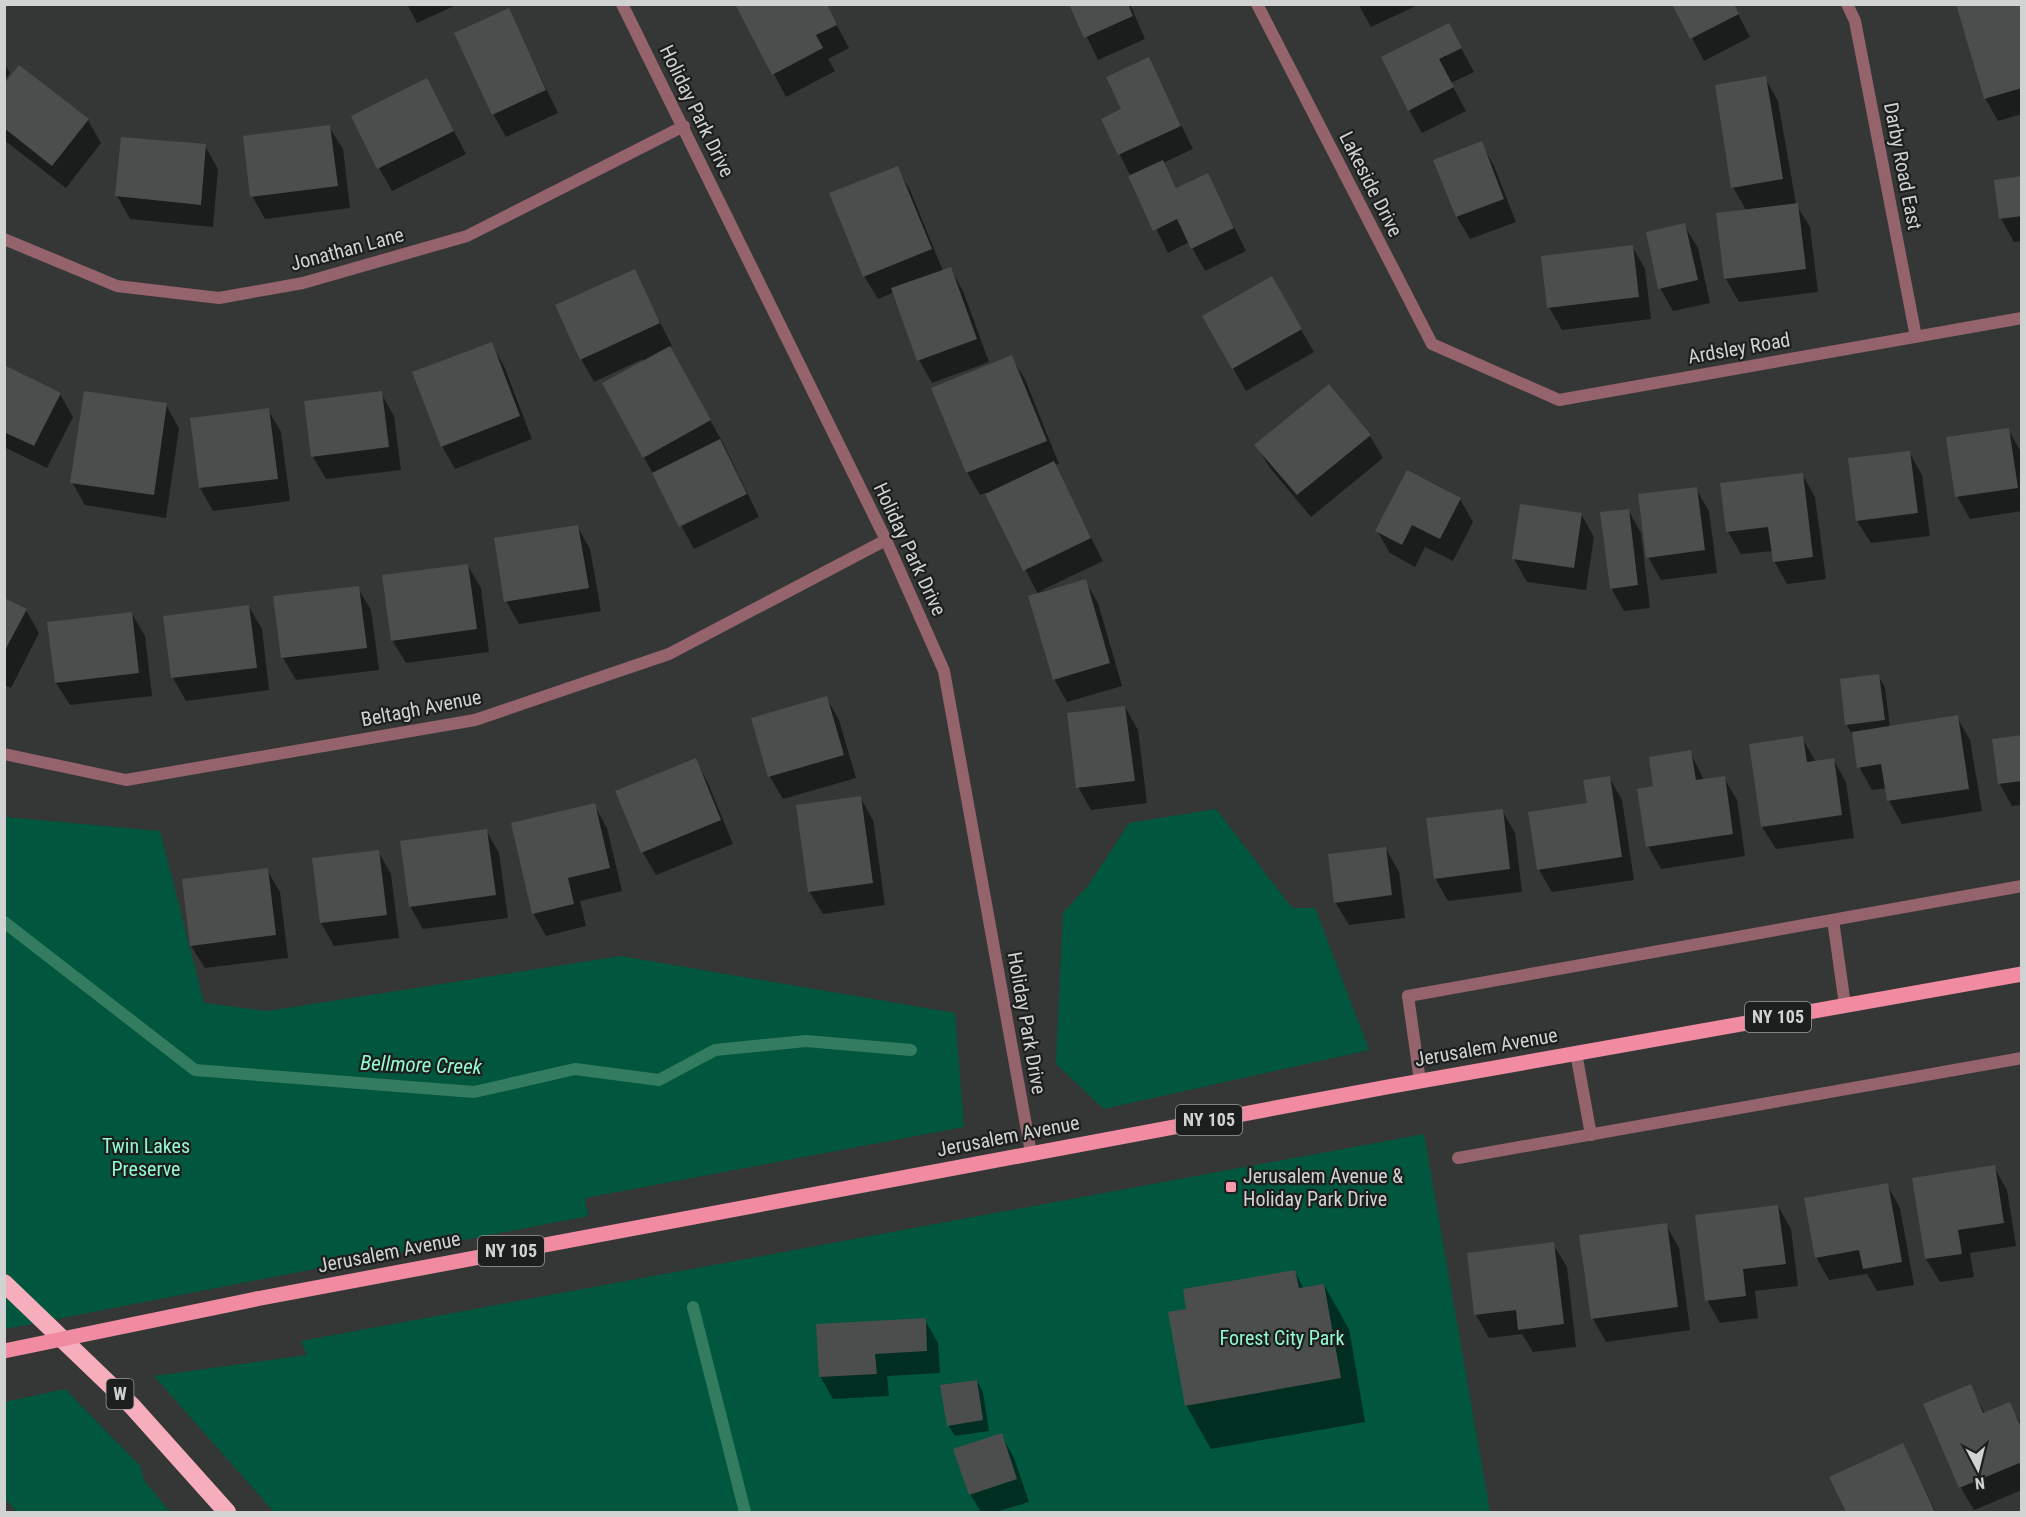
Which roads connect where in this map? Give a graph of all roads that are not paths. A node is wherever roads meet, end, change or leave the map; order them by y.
1 (622, 4) edge
2 (1257, 4) edge
3 (1847, 4) edge
4 (684, 126) junction
5 (4, 239) edge
6 (2022, 318) edge
7 (1916, 337) junction
8 (1471, 362) joint
9 (886, 540) junction
10 (4, 754) edge
11 (2022, 886) edge
12 (1833, 920) junction
13 (2022, 974) edge
14 (1845, 1005) junction
15 (1576, 1053) junction
16 (2022, 1058) edge
17 (1420, 1080) junction
18 (1591, 1135) junction
19 (1031, 1153) junction
20 (1458, 1158) dead end
21 (4, 1283) edge
22 (4, 1351) edge
23 (227, 1512) edge

1 - 4 street, Holiday Park Drive
2 - 8 street, Lakeside Drive
3 - 7 street, Darby Road East
4 - 5 street, Jonathan Lane
4 - 9 street, Holiday Park Drive
6 - 7 street, Ardsley Road
7 - 8 street, Ardsley Road
9 - 10 street, Beltagh Avenue
9 - 19 street, Holiday Park Drive
11 - 12 street
12 - 14 street
12 - 17 street
13 - 14 main road, Jerusalem Avenue / NY 105
14 - 15 main road, Jerusalem Avenue / NY 105
15 - 17 main road, Jerusalem Avenue / NY 105
15 - 18 street
16 - 18 street
17 - 19 main road, Jerusalem Avenue / NY 105
18 - 20 street
19 - 22 main road, Jerusalem Avenue / NY 105, bridge
21 - 23 highway, W

